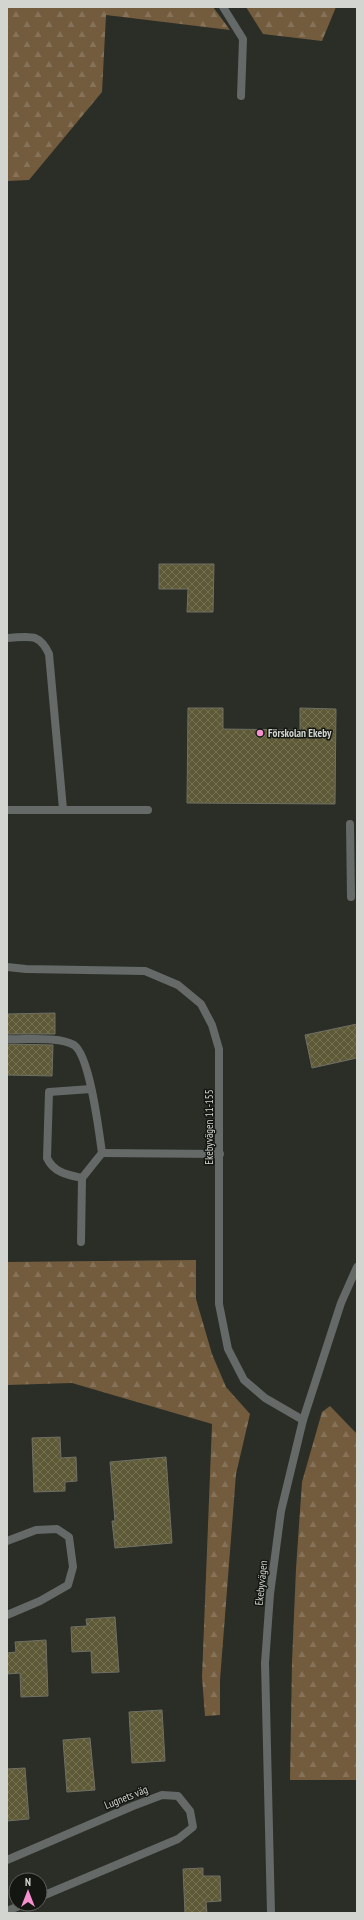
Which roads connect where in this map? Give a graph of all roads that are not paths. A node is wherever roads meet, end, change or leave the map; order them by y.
1 (223, 7) edge
2 (241, 96) dead end
3 (7, 638) edge
4 (63, 809) junction
5 (7, 810) edge
6 (148, 810) dead end
7 (350, 824) dead end
8 (351, 897) dead end
9 (7, 967) edge
10 (7, 1040) edge
11 (91, 1089) junction
12 (102, 1153) junction
13 (220, 1154) junction
14 (82, 1178) junction
15 (81, 1242) dead end
16 (357, 1267) edge
17 (304, 1420) junction
18 (7, 1541) edge
19 (7, 1615) edge
20 (7, 1860) edge
21 (48, 1894) edge
22 (271, 1913) edge

1 - 2 street
3 - 4 street
4 - 5 street
4 - 6 street
7 - 8 street
9 - 13 street, Ekebyvägen 11-155
10 - 11 street
11 - 12 street
11 - 14 street
12 - 13 street
12 - 14 street
13 - 17 street, Ekebyvägen 11-155
14 - 15 street
16 - 17 street, Ekebyvägen
17 - 22 street, Ekebyvägen
18 - 19 street
20 - 21 street, Lugnets väg

